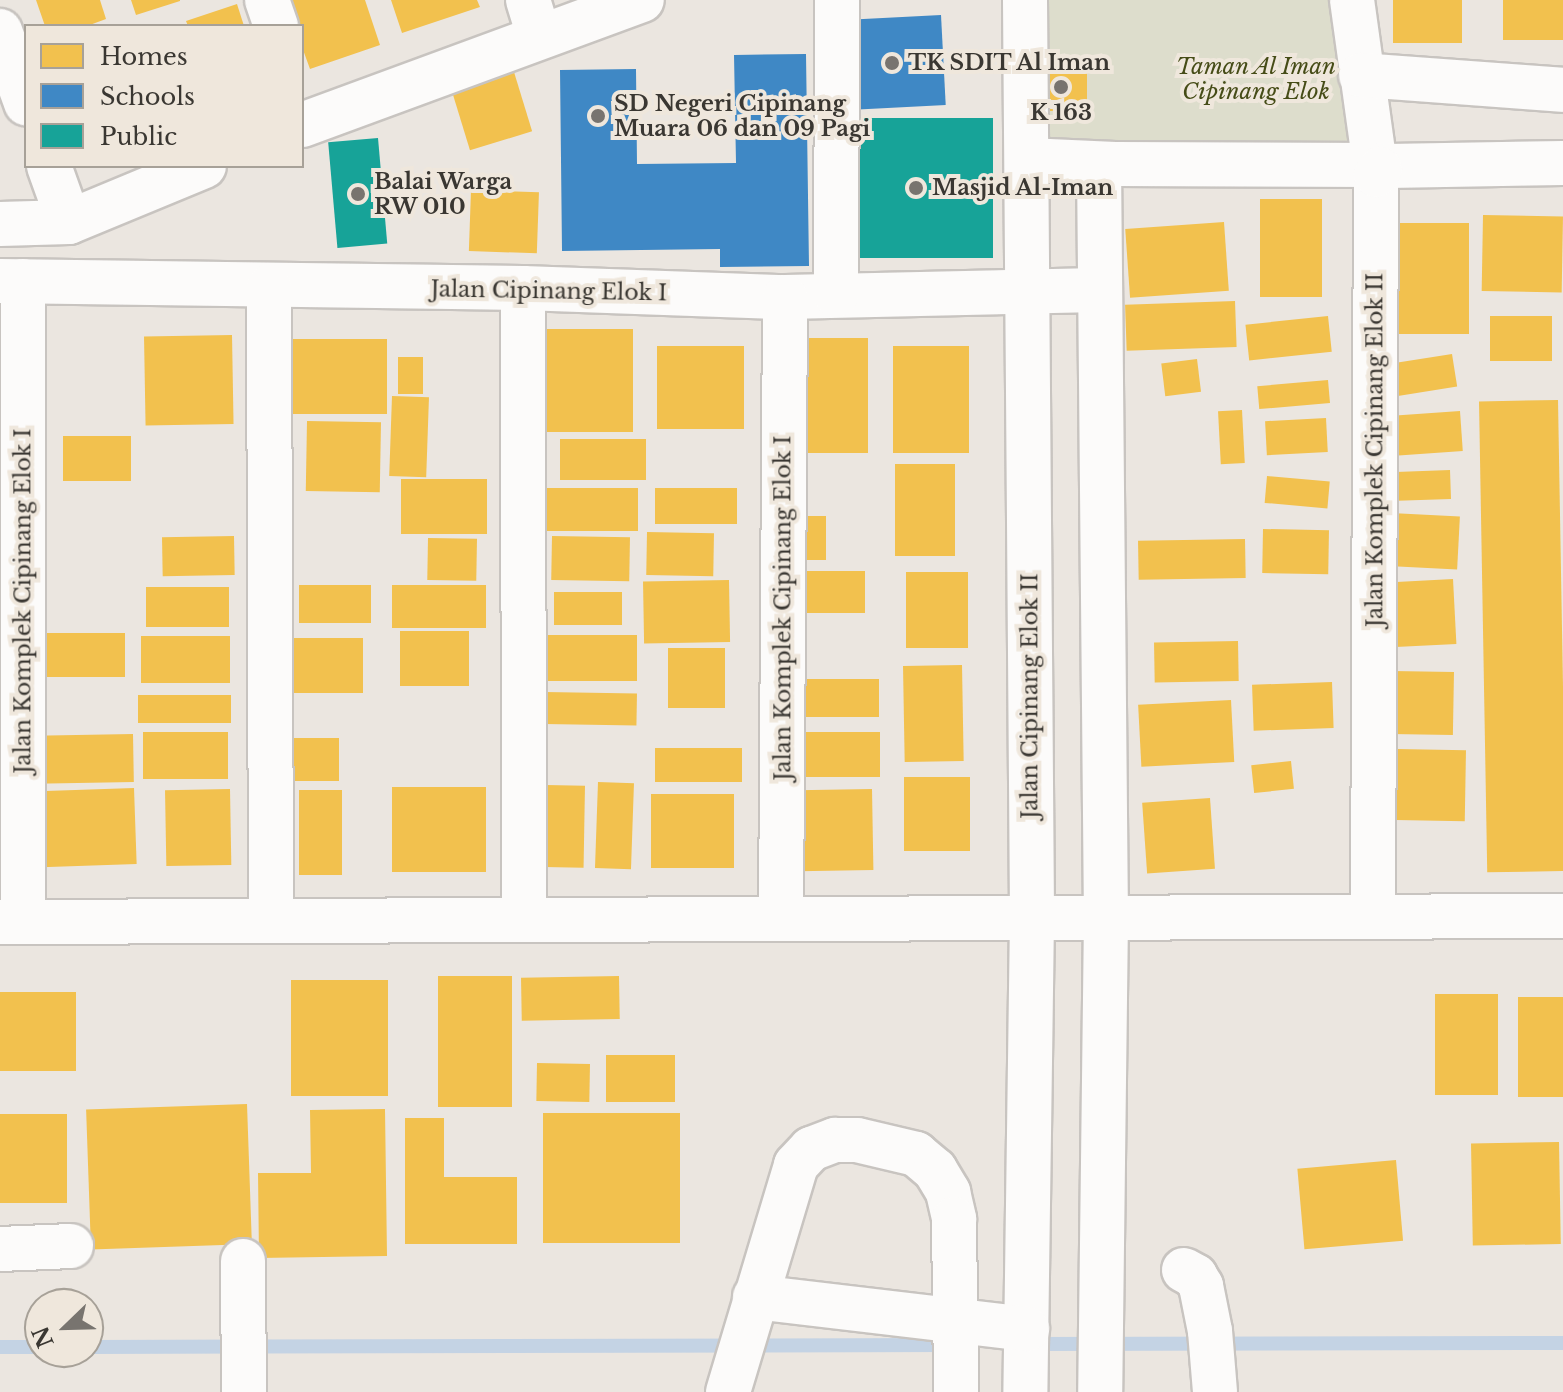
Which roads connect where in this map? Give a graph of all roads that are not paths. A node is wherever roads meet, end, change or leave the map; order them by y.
1 (267, 0) edge
2 (642, 0) edge
3 (837, 0) edge
4 (1025, 0) edge
5 (1352, 0) edge
6 (534, 18) edge
7 (275, 24) edge
8 (0, 31) edge
9 (1361, 75) junction
10 (1563, 90) edge
11 (24, 97) edge
12 (305, 114) edge
13 (1027, 160) junction
14 (1563, 163) edge
15 (1099, 164) junction
16 (1377, 167) junction
17 (50, 168) edge
18 (199, 168) edge
19 (69, 222) junction
20 (0, 224) edge
21 (12, 281) edge
22 (269, 287) junction
23 (523, 288) junction
24 (1098, 290) junction
25 (1027, 292) junction
26 (836, 295) junction
27 (785, 297) junction
28 (1563, 916) edge
29 (1106, 917) junction
30 (1373, 917) junction
31 (1032, 918) junction
32 (781, 919) junction
33 (524, 920) junction
34 (271, 921) junction
35 (11, 922) edge
36 (71, 1246) dead end
37 (0, 1249) edge
38 (243, 1261) dead end
39 (1184, 1270) dead end
40 (1027, 1335) junction
41 (742, 1344) edge
42 (955, 1351) edge
43 (244, 1392) edge
44 (1025, 1392) edge
45 (1100, 1392) edge
46 (1215, 1392) edge

1 - 7 street
2 - 6 street
3 - 26 street
4 - 13 street, Jalan Cipinang Elok II
5 - 9 street, Jalan Komplek Cipinang Elok II
6 - 12 street
8 - 11 street
9 - 10 street
9 - 16 street, Jalan Komplek Cipinang Elok II
13 - 15 street
13 - 25 street, Jalan Cipinang Elok II
14 - 16 street
15 - 16 street
15 - 24 street
16 - 30 street, Jalan Komplek Cipinang Elok II
17 - 19 street
18 - 19 street
19 - 20 street
21 - 22 street, Jalan Cipinang Elok I
21 - 35 street, Jalan Komplek Cipinang Elok I
22 - 23 street, Jalan Cipinang Elok I
22 - 34 street
23 - 27 street, Jalan Cipinang Elok I
23 - 33 street
24 - 25 street, Jalan Cipinang Elok I
24 - 29 street
25 - 26 street, Jalan Cipinang Elok I
25 - 31 street, Jalan Cipinang Elok II
26 - 27 street, Jalan Cipinang Elok I
27 - 32 street, Jalan Komplek Cipinang Elok I
28 - 30 street
29 - 30 street
29 - 31 street, Jalan Komplek Cipinang Elok I
29 - 45 street
31 - 32 street, Jalan Komplek Cipinang Elok I
31 - 40 street, Jalan Cipinang Elok II
32 - 33 street, Jalan Komplek Cipinang Elok I
33 - 34 street, Jalan Komplek Cipinang Elok I
34 - 35 street, Jalan Komplek Cipinang Elok I
36 - 37 street
38 - 43 street
39 - 46 street
40 - 42 street
40 - 44 street, Jalan Cipinang Elok II
41 - 42 street
41 - 42 street

